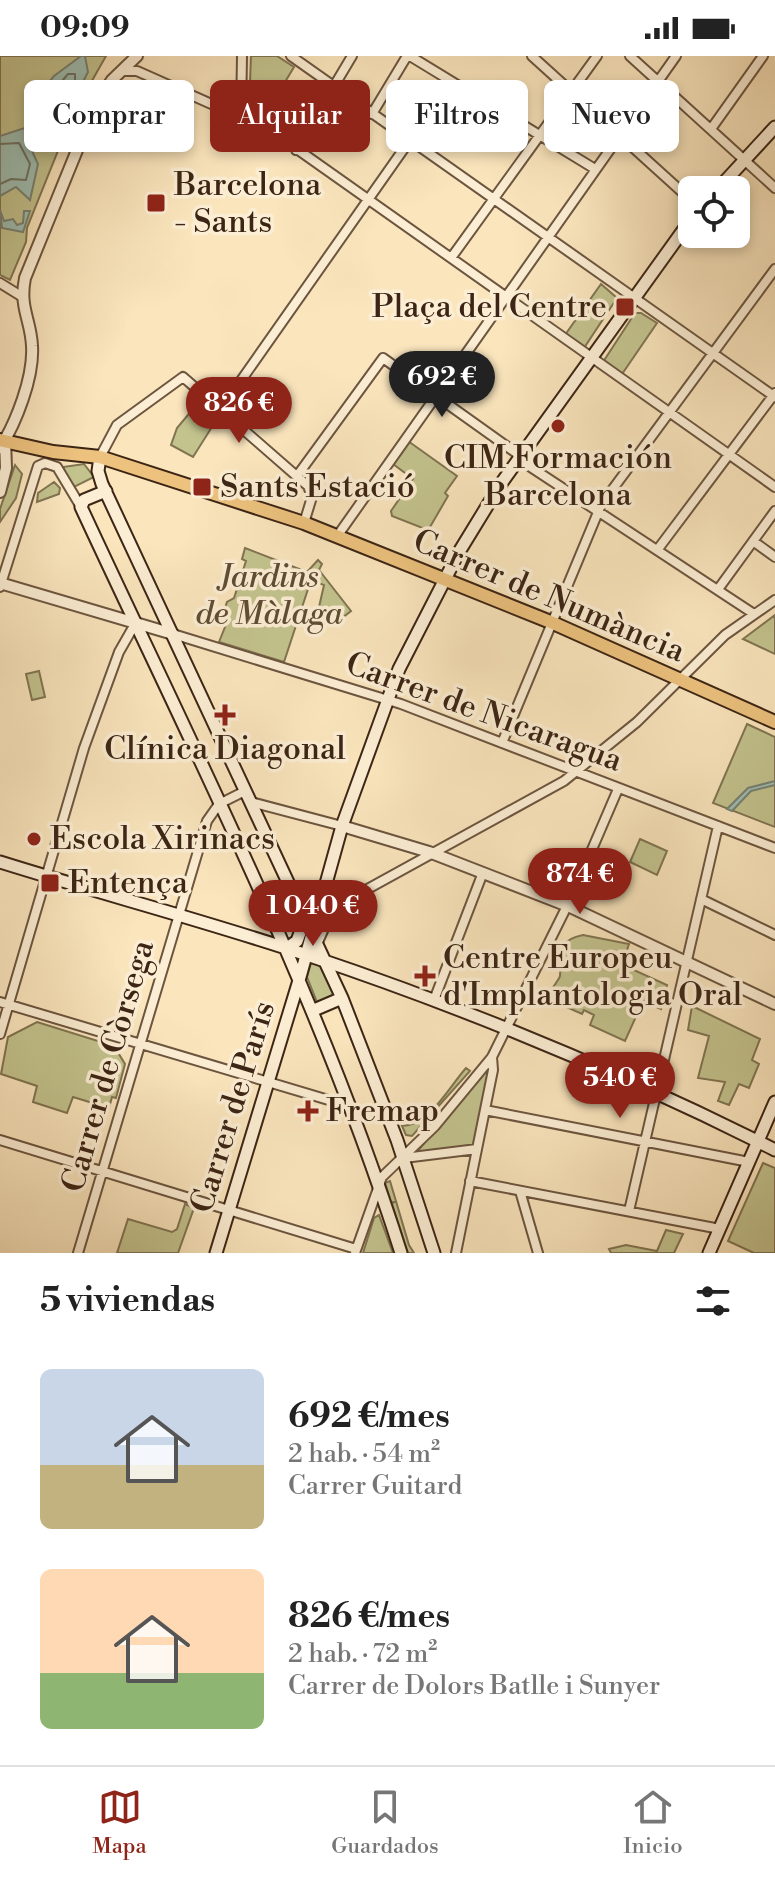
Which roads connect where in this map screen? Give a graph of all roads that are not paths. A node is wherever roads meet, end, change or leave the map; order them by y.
1 (242, 56) edge
2 (291, 56) edge
3 (352, 56) edge
4 (408, 56) edge
5 (532, 56) edge
6 (597, 56) edge
7 (630, 56) edge
8 (676, 56) edge
9 (763, 56) edge
10 (422, 59) edge
11 (138, 64) edge
12 (242, 80) edge
13 (324, 80) edge
14 (338, 80) edge
15 (559, 80) edge
16 (580, 80) edge
17 (658, 80) edge
18 (660, 80) edge
19 (679, 99) edge
20 (210, 102) edge
21 (372, 114) joint
22 (386, 124) edge
23 (775, 127) edge
24 (711, 129) junction
25 (544, 130) edge
26 (540, 136) junction
27 (299, 152) edge
28 (402, 152) edge
29 (427, 152) edge
30 (607, 152) edge
31 (638, 152) edge
32 (744, 161) junction
33 (595, 169) junction
34 (730, 176) edge
35 (678, 188) edge
36 (775, 188) edge
37 (495, 199) junction
38 (368, 200) junction
39 (678, 236) edge
40 (547, 237) junction
41 (451, 258) junction
42 (775, 269) edge
43 (0, 283) edge
44 (21, 296) junction
45 (506, 296) junction
46 (632, 297) junction
47 (712, 353) junction
48 (590, 357) junction
49 (436, 395) junction
50 (774, 395) edge
51 (221, 409) junction
52 (669, 412) junction
53 (2, 443) edge
54 (728, 454) junction
55 (519, 455) junction
56 (100, 457) junction
57 (297, 476) junction
58 (775, 487) edge
59 (106, 491) junction
60 (0, 492) edge
61 (81, 507) junction
62 (599, 511) junction
63 (775, 511) edge
64 (304, 523) junction
65 (338, 535) junction
66 (753, 541) junction
67 (658, 549) junction
68 (775, 557) edge
69 (445, 578) junction
70 (0, 585) edge
71 (719, 588) junction
72 (775, 600) edge
73 (754, 614) junction
74 (553, 623) junction
75 (135, 624) junction
76 (173, 634) junction
77 (679, 681) junction
78 (386, 699) junction
79 (775, 722) edge
80 (502, 743) junction
81 (575, 773) junction
82 (618, 789) junction
83 (248, 796) junction
84 (219, 804) junction
85 (342, 826) junction
86 (718, 826) junction
87 (775, 848) edge
88 (435, 854) junction
89 (0, 862) edge
90 (482, 875) junction
91 (49, 877) junction
92 (321, 899) junction
93 (701, 899) junction
94 (568, 906) junction
95 (333, 908) junction
96 (176, 916) junction
97 (305, 919) junction
98 (313, 933) junction
99 (775, 935) edge
100 (319, 946) junction
101 (287, 948) junction
102 (307, 955) junction
103 (687, 960) junction
104 (326, 962) junction
105 (345, 968) junction
106 (300, 977) junction
107 (336, 984) junction
108 (342, 998) junction
109 (434, 1000) junction
110 (4, 1003) edge
111 (775, 1004) edge
112 (314, 1010) junction
113 (508, 1027) junction
114 (0, 1034) edge
115 (140, 1043) junction
116 (492, 1057) junction
117 (269, 1080) junction
118 (658, 1091) junction
119 (775, 1102) edge
120 (352, 1107) junction
121 (485, 1110) junction
122 (0, 1140) edge
123 (644, 1141) junction
124 (759, 1141) junction
125 (477, 1149) junction
126 (775, 1150) edge
127 (403, 1158) junction
128 (749, 1162) junction
129 (103, 1172) junction
130 (470, 1181) junction
131 (379, 1183) junction
132 (520, 1191) junction
133 (229, 1211) junction
134 (629, 1211) junction
135 (720, 1229) junction
136 (356, 1251) edge
137 (78, 1253) edge
138 (216, 1253) edge
139 (401, 1253) edge
140 (434, 1253) edge
141 (456, 1253) edge
142 (538, 1253) edge
143 (709, 1253) edge

1 - 12 street
2 - 13 street
3 - 14 street
4 - 10 street
4 - 21 street
5 - 15 street
6 - 16 street
7 - 17 street
8 - 18 street
9 - 24 street
10 - 26 street
11 - 20 street
11 - 44 street
19 - 24 street
21 - 22 street
23 - 32 main road
24 - 32 street
25 - 26 street
26 - 33 street
26 - 37 street
27 - 38 street
28 - 38 street
29 - 37 street
30 - 33 street
31 - 35 street
32 - 34 main road
32 - 36 street
33 - 40 street
37 - 40 street
37 - 41 street
38 - 41 street
38 - 51 street
39 - 46 main road, Carrer de París
40 - 45 street
40 - 46 street
41 - 45 street
42 - 47 street
43 - 44 street
44 - 53 street
45 - 48 street
45 - 49 street
46 - 47 street
46 - 48 main road, Carrer de París
47 - 50 street
47 - 52 street
48 - 52 street
48 - 55 main road, Carrer de París
49 - 55 street
49 - 57 street
49 - 65 street
50 - 54 street
51 - 56 street
51 - 57 street
52 - 54 street
52 - 62 street
53 - 56 main road, Carrer de Numància
53 - 60 street
54 - 58 street
54 - 67 street
55 - 62 street
55 - 69 main road, Carrer de París
56 - 59 main road
56 - 64 main road, Carrer de Numància
57 - 64 street
59 - 61 main road
59 - 76 main road
61 - 70 street
61 - 75 main road
62 - 67 street
62 - 74 street
63 - 66 street
64 - 65 main road, Carrer de Numància
65 - 69 main road, Carrer de Numància
66 - 68 street
66 - 71 street
67 - 71 street
69 - 74 main road, Carrer de Numància
69 - 78 main road, Carrer de París
70 - 75 street
71 - 73 street
72 - 73 street
73 - 77 street
74 - 77 main road, Carrer de Numància
74 - 80 street
75 - 76 street
75 - 84 main road
75 - 91 street
76 - 78 street, Carrer de Nicaragua
76 - 83 main road
77 - 79 main road, Carrer de Numància
77 - 81 street
78 - 80 street, Carrer de Nicaragua
78 - 85 main road, Carrer de París
80 - 81 street, Carrer de Nicaragua
81 - 82 street, Carrer de Nicaragua
81 - 88 street
82 - 86 street, Carrer de Nicaragua
82 - 94 street
83 - 84 street
83 - 85 street
83 - 97 main road
84 - 96 street, Carrer de Còrsega
84 - 101 main road
85 - 88 street
85 - 92 main road, Carrer de París
86 - 87 street, Carrer de Nicaragua
86 - 93 street
88 - 90 street
88 - 95 street
89 - 91 main road
90 - 94 street
90 - 109 street
91 - 96 main road
91 - 110 street
92 - 95 street
92 - 98 main road, Carrer de París
93 - 99 street
93 - 103 street
94 - 103 street
94 - 113 street
95 - 100 street
96 - 101 main road
96 - 115 street, Carrer de Còrsega
97 - 98 main road
97 - 101 main road
98 - 100 main road
98 - 102 main road, Carrer de París
100 - 102 street
100 - 104 main road
101 - 102 main road
101 - 106 main road
102 - 104 main road
102 - 106 main road, Carrer de París
103 - 111 street
103 - 118 street
104 - 105 main road
104 - 107 main road
105 - 107 main road
105 - 109 main road
106 - 112 main road
106 - 117 main road, Carrer de París
107 - 108 main road
108 - 112 main road
108 - 127 main road
109 - 113 main road
110 - 114 street
110 - 115 street
112 - 120 main road
113 - 116 street
113 - 118 main road
115 - 117 street
115 - 129 street, Carrer de Còrsega
116 - 121 street
116 - 127 street
117 - 120 street
117 - 133 main road, Carrer de París
118 - 123 street
118 - 124 main road
119 - 124 main road
120 - 131 main road
121 - 123 street
121 - 125 street
122 - 129 street
123 - 128 street
123 - 134 street
124 - 126 main road
124 - 128 main road
125 - 127 street
125 - 130 street
127 - 131 street
127 - 140 main road
128 - 135 main road
129 - 133 street
129 - 137 street, Carrer de Còrsega
130 - 132 street
130 - 141 street
131 - 136 street
131 - 139 main road
132 - 134 street
132 - 142 street
133 - 136 street
133 - 138 main road, Carrer de París
134 - 135 street
135 - 143 main road

